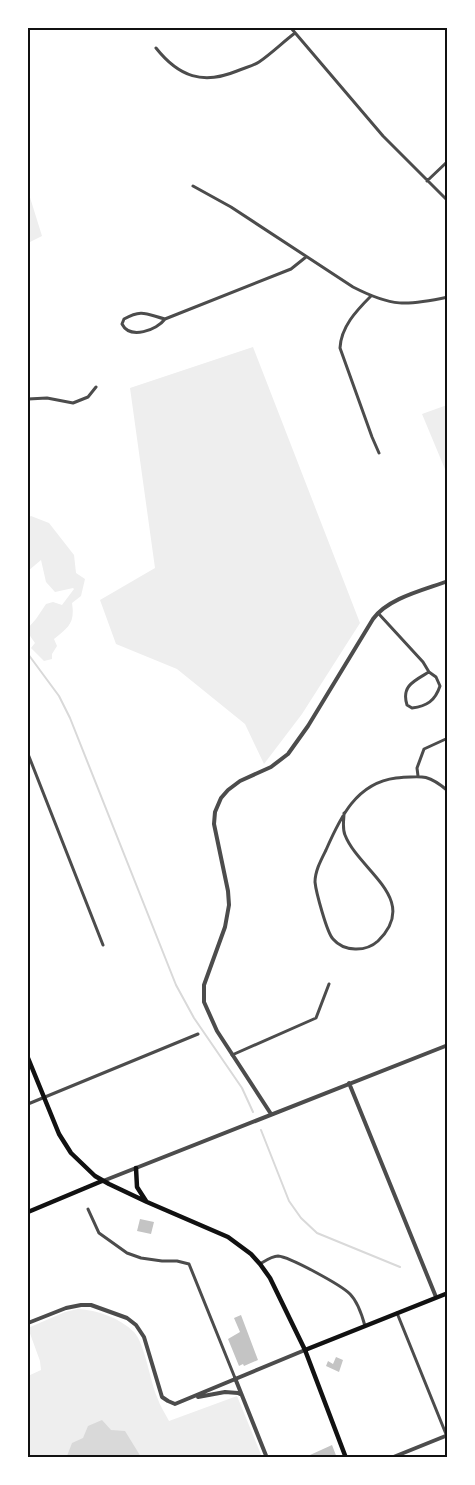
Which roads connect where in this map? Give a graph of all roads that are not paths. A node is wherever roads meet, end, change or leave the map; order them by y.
1 (291, 28) edge
2 (295, 32) junction
3 (156, 48) dead end
4 (448, 161) edge
5 (427, 181) junction
6 (193, 186) dead end
7 (448, 201) edge
8 (306, 257) junction
9 (371, 296) junction
10 (448, 298) edge
11 (165, 320) junction
12 (96, 388) dead end
13 (28, 399) edge
14 (380, 453) dead end
15 (448, 580) edge
16 (378, 613) junction
17 (428, 672) junction
18 (448, 738) edge
19 (28, 754) edge
20 (418, 776) junction
21 (448, 791) edge
22 (344, 813) junction
23 (103, 945) dead end
24 (329, 984) dead end
25 (198, 1034) dead end
26 (448, 1045) edge
27 (232, 1055) junction
28 (28, 1058) edge
29 (348, 1083) junction
30 (43, 1097) junction
31 (28, 1104) edge
32 (271, 1114) junction
33 (136, 1168) junction
34 (102, 1181) junction
35 (147, 1202) junction
36 (88, 1208) dead end
37 (28, 1212) edge
38 (260, 1264) junction
39 (448, 1293) edge
40 (436, 1297) junction
41 (397, 1313) junction
42 (28, 1323) edge
43 (365, 1326) junction
44 (305, 1350) junction
45 (235, 1378) junction
46 (242, 1396) junction
47 (191, 1398) junction
48 (447, 1436) edge
49 (267, 1458) edge
50 (346, 1458) edge
51 (391, 1458) edge

1 - 2 street
2 - 3 street
2 - 5 street
4 - 5 street
5 - 7 street
6 - 8 street
8 - 9 street
8 - 11 street
9 - 10 street
9 - 14 street
11 - 11 street
12 - 13 street
15 - 16 street
16 - 17 street
16 - 27 street
17 - 17 street
18 - 20 street
19 - 23 street
20 - 21 street
20 - 22 street
22 - 22 street
24 - 27 street
25 - 30 street
26 - 29 street
27 - 32 street
28 - 30 main road
29 - 32 street
29 - 40 street
30 - 31 street
30 - 34 main road
32 - 33 street
33 - 34 street
33 - 35 main road
34 - 35 main road
34 - 37 main road
35 - 38 main road
36 - 45 street
38 - 43 street
38 - 44 main road
39 - 40 main road
40 - 41 main road
41 - 43 main road
41 - 48 street
42 - 47 street
43 - 44 main road
44 - 45 street
44 - 50 main road
45 - 46 street
45 - 47 street
46 - 47 street
46 - 49 street
48 - 51 street

